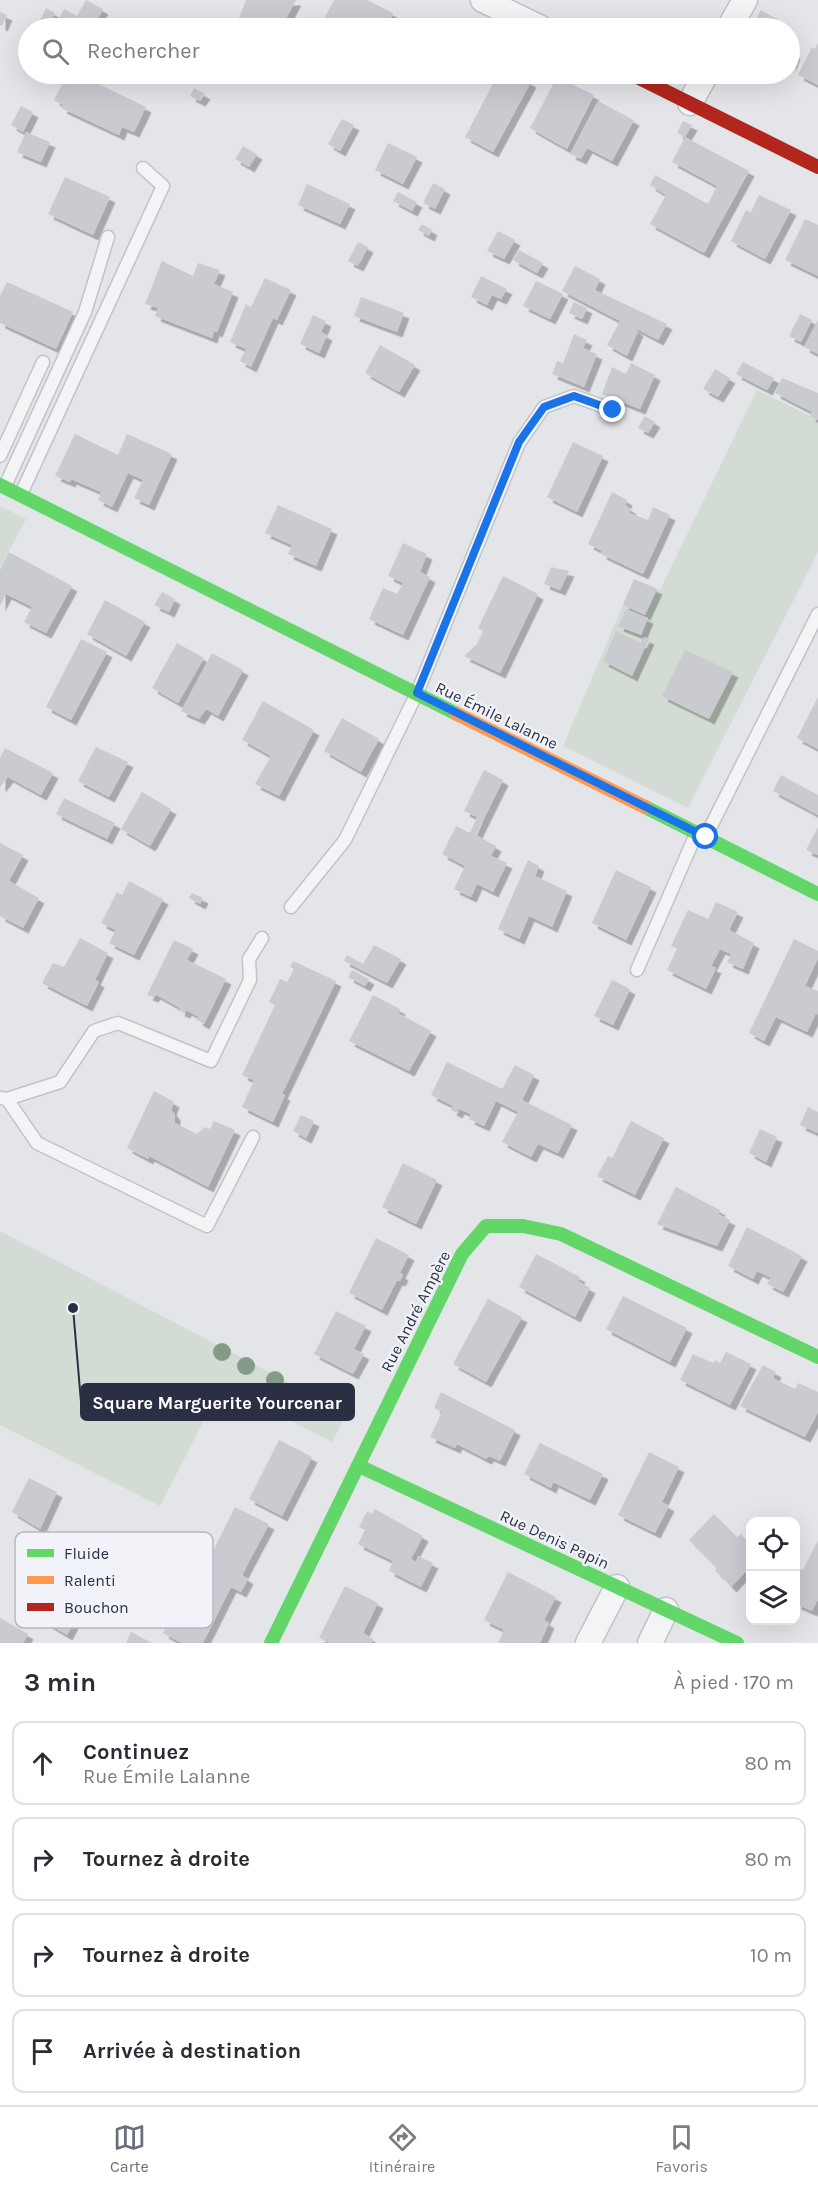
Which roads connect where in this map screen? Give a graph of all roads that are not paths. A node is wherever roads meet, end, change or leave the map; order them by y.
1 (483, 0) edge
2 (744, 0) edge
3 (520, 18) edge
4 (734, 18) edge
5 (651, 84) edge
6 (700, 84) edge
7 (690, 103) junction
8 (818, 167) edge
9 (143, 168) dead end
10 (108, 237) dead end
11 (43, 362) dead end
12 (613, 410) dead end
13 (0, 456) edge
14 (2, 486) edge
15 (21, 495) junction
16 (818, 614) edge
17 (417, 693) junction
18 (701, 835) junction
19 (818, 894) edge
20 (291, 907) dead end
21 (262, 938) dead end
22 (637, 970) dead end
23 (3, 1099) edge
24 (253, 1137) dead end
25 (818, 1357) edge
26 (359, 1466) junction
27 (617, 1587) junction
28 (666, 1610) junction
29 (271, 1643) edge
30 (588, 1643) edge
31 (650, 1643) edge
32 (737, 1643) edge

1 - 3 street
2 - 4 street
5 - 7 street
6 - 7 street
7 - 8 street
9 - 15 lane
10 - 14 lane
11 - 13 lane
12 - 17 lane
14 - 15 street, Rue Émile Lalanne
15 - 17 street, Rue Émile Lalanne
16 - 18 lane
17 - 18 street, Rue Émile Lalanne
17 - 20 lane
18 - 19 street, Rue Émile Lalanne
18 - 22 lane
21 - 23 lane
23 - 24 lane
25 - 26 street, Rue André Ampère
26 - 27 street, Rue Denis Papin
26 - 29 street, Rue André Ampère
27 - 28 street, Rue Denis Papin
27 - 30 street
28 - 31 street
28 - 32 street, Rue Denis Papin

